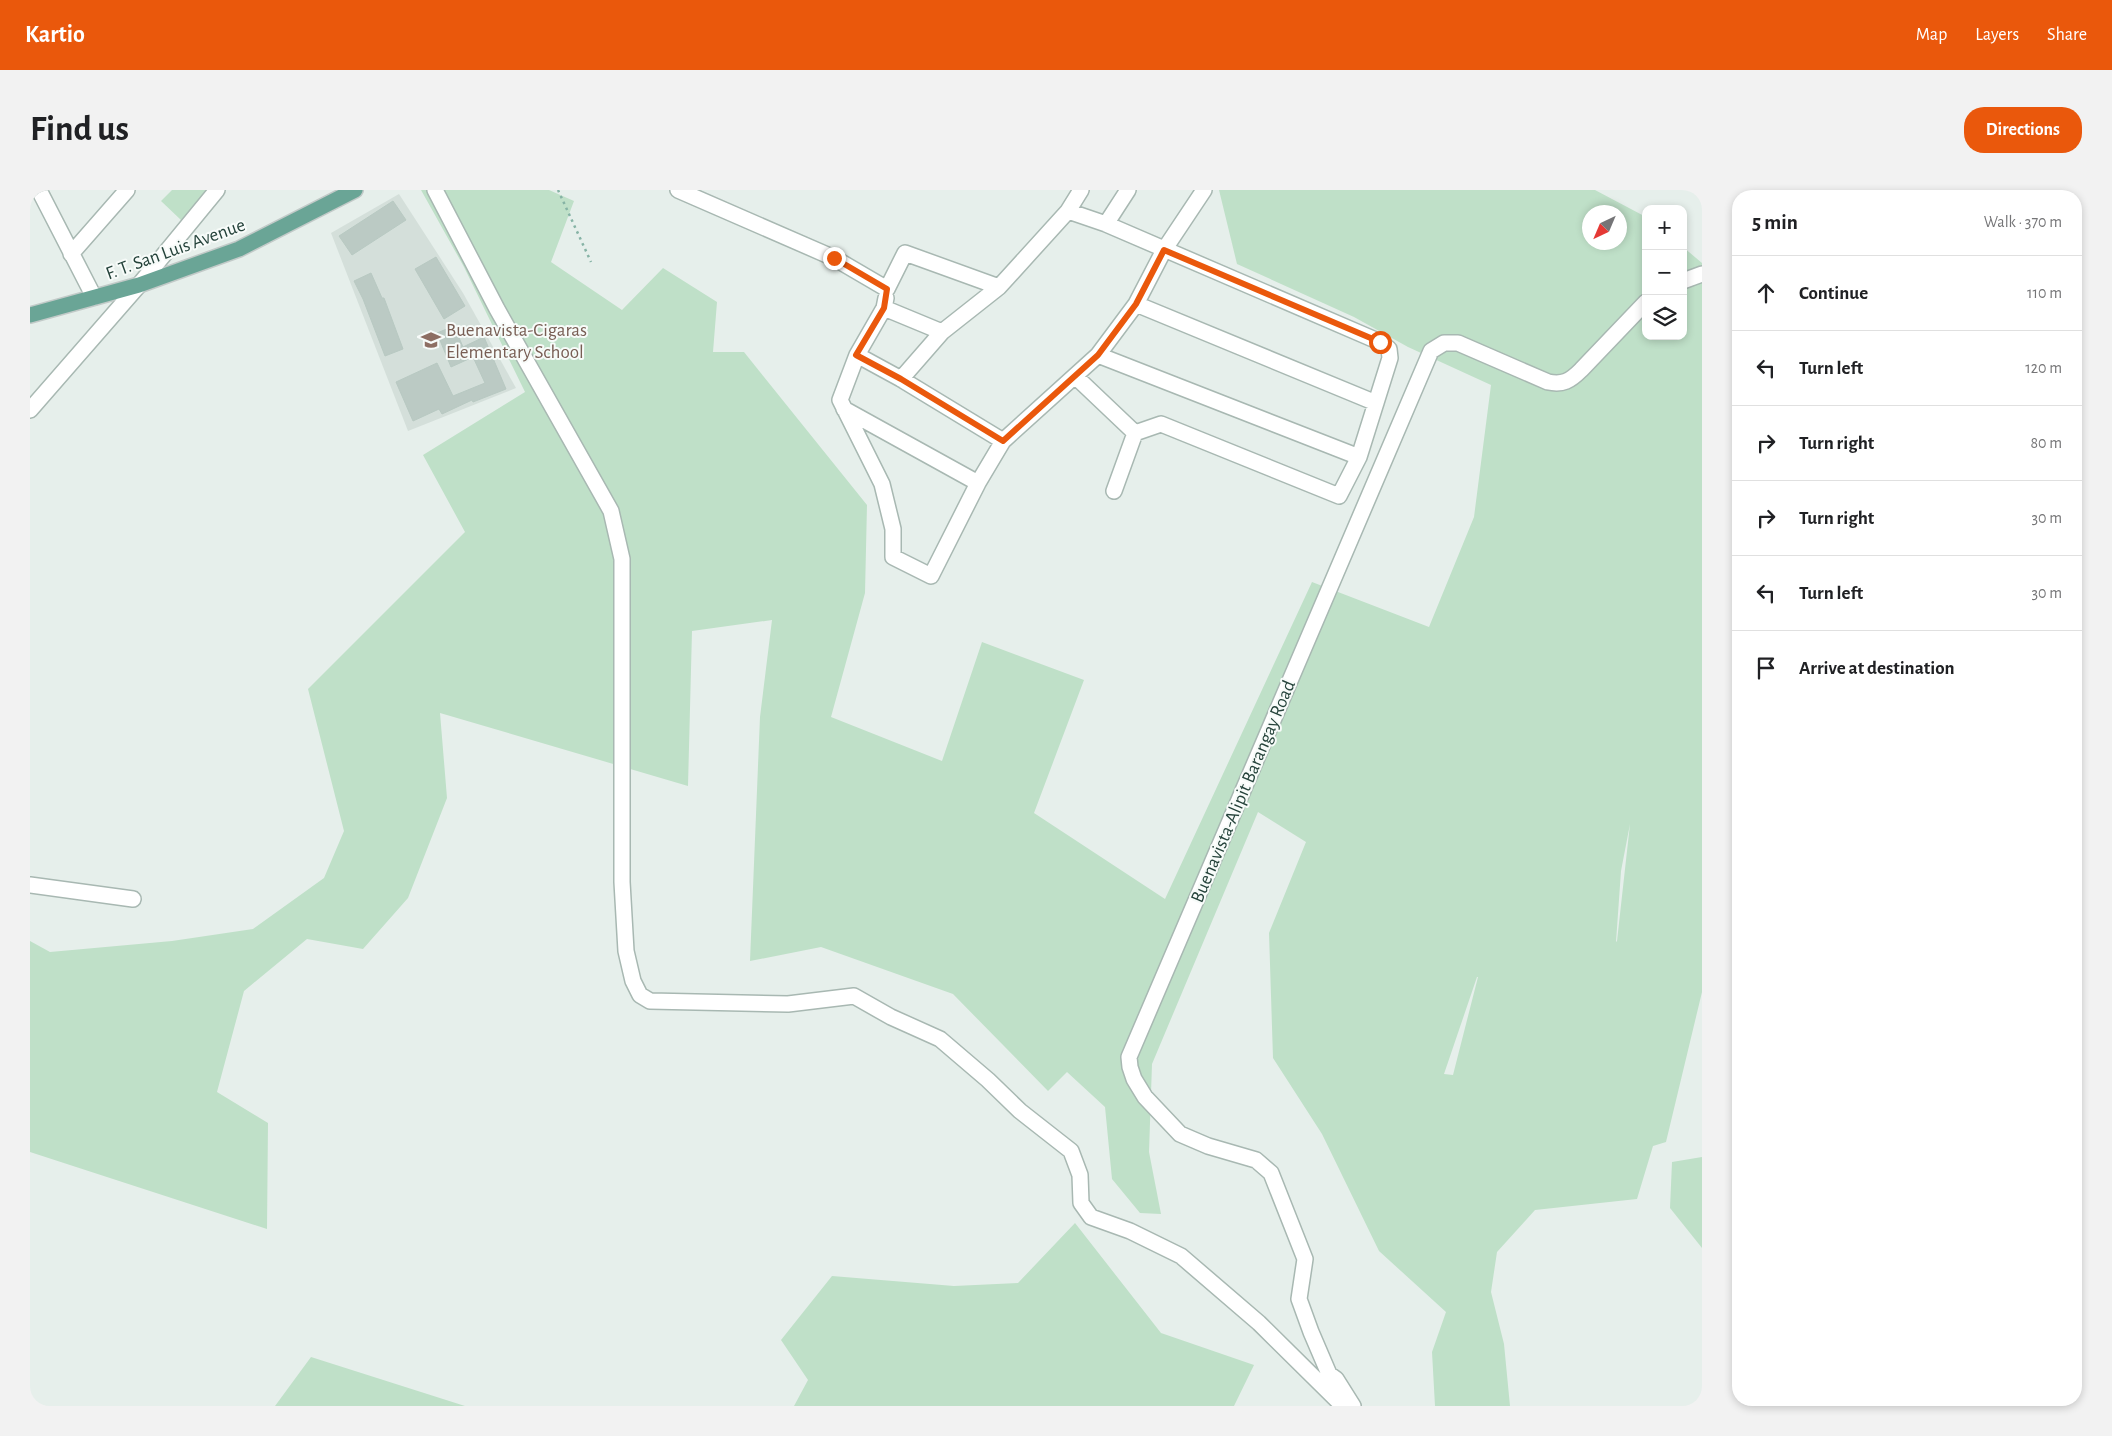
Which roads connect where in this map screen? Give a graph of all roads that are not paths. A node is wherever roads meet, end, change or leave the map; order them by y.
1 (39, 190) edge
2 (127, 190) edge
3 (217, 190) edge
4 (355, 190) edge
5 (435, 190) edge
6 (1082, 190) edge
7 (1128, 190) edge
8 (1204, 190) edge
9 (686, 191) edge
10 (1068, 212) junction
11 (1106, 224) junction
12 (1164, 250) junction
13 (71, 254) junction
14 (1702, 274) edge
15 (1687, 279) edge
16 (139, 286) junction
17 (999, 287) junction
18 (887, 289) junction
19 (94, 297) junction
20 (1136, 304) junction
21 (1642, 306) edge
22 (884, 308) junction
23 (30, 316) edge
24 (942, 332) junction
25 (856, 355) junction
26 (1098, 355) junction
27 (1076, 377) junction
28 (901, 379) junction
29 (1376, 403) junction
30 (844, 409) junction
31 (30, 410) edge
32 (1135, 433) junction
33 (1003, 441) junction
34 (1359, 457) junction
35 (978, 483) junction
36 (1114, 491) dead end
37 (30, 885) edge
38 (133, 899) dead end
39 (1344, 1406) edge
40 (1353, 1406) edge

1 - 13 street
2 - 13 street
3 - 16 street
4 - 16 main road, F. T. San Luis Avenue
5 - 39 street
6 - 10 street
7 - 11 street
8 - 12 street
9 - 18 street
10 - 11 street
10 - 17 street
11 - 12 street
12 - 20 street
12 - 29 street
13 - 19 street
14 - 15 street
16 - 19 main road, F. T. San Luis Avenue
16 - 31 street
17 - 18 street
17 - 24 street
18 - 22 street
19 - 23 main road, F. T. San Luis Avenue
20 - 26 street
20 - 29 street
21 - 40 street, Buenavista-Alipit Barangay Road
22 - 24 street
22 - 25 street
24 - 28 street
25 - 28 street
25 - 30 street
26 - 27 street
26 - 34 street
27 - 32 street
27 - 33 street
28 - 33 street
29 - 34 street
30 - 35 street
30 - 35 street
32 - 34 street
32 - 36 street
33 - 35 street
37 - 38 street

